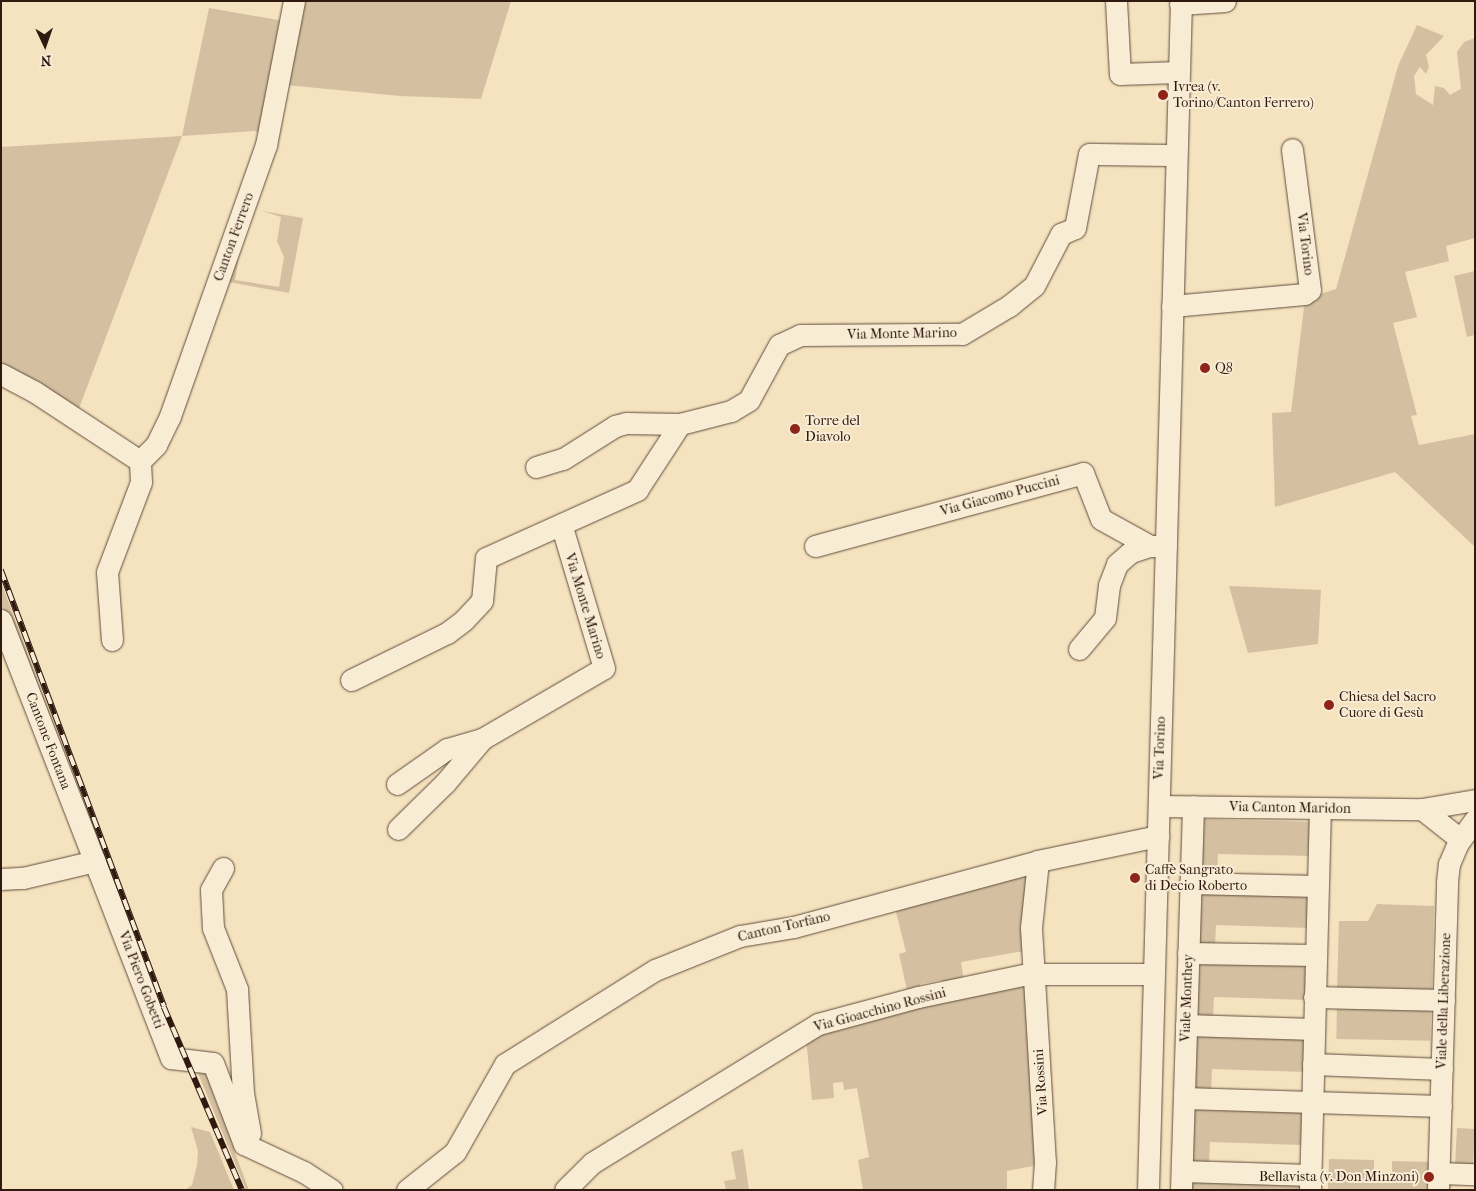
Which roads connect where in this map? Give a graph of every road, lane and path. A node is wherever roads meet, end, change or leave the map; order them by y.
1 (294, 1) edge
2 (1116, 1) edge
3 (1225, 1) edge
4 (1180, 2) edge
5 (1178, 72) junction
6 (1292, 149) dead end
7 (1176, 155) junction
8 (1172, 306) junction
9 (1, 374) edge
10 (680, 424) junction
11 (140, 461) junction
12 (536, 467) dead end
13 (560, 524) junction
14 (815, 546) dead end
15 (1158, 546) junction
16 (1, 620) edge
17 (112, 640) dead end
18 (1079, 649) dead end
19 (351, 680) dead end
20 (482, 739) junction
21 (397, 784) dead end
22 (1475, 800) edge
23 (1158, 806) junction
24 (1193, 806) junction
25 (1320, 809) junction
26 (1422, 809) junction
27 (1475, 820) edge
28 (398, 829) dead end
29 (1158, 836) junction
30 (1463, 846) edge
31 (95, 861) junction
32 (1038, 862) junction
33 (223, 868) dead end
34 (1, 879) edge
35 (1190, 883) junction
36 (1318, 886) junction
37 (1188, 953) junction
38 (1316, 956) junction
39 (1033, 974) junction
40 (1154, 974) junction
41 (1314, 997) junction
42 (1444, 1000) junction
43 (1186, 1025) junction
44 (1314, 1028) junction
45 (1313, 1064) junction
46 (1442, 1069) junction
47 (1184, 1098) junction
48 (1312, 1102) junction
49 (1441, 1106) junction
50 (253, 1148) junction
51 (1475, 1174) edge
52 (1182, 1180) edge
53 (1439, 1181) edge
54 (1310, 1182) edge
55 (332, 1190) edge
56 (406, 1190) edge
57 (565, 1190) edge
58 (1043, 1190) edge
59 (1148, 1190) edge

1 - 11 street, Canton Ferrero
2 - 5 street
3 - 4 street, Via Torino
4 - 5 street, Via Torino
5 - 7 street, Via Torino
6 - 8 street, Via Torino
7 - 8 street, Via Torino
7 - 10 street, Via Monte Marino
8 - 15 street, Via Torino
9 - 11 street
10 - 12 street, Via Monte Marino
10 - 13 street
11 - 17 street
13 - 19 street
13 - 20 street, Via Monte Marino
14 - 15 street, Via Giacomo Puccini
15 - 18 street
15 - 23 street, Via Torino
16 - 31 street, Cantone Fontana
20 - 21 street, Via Monte Marino
20 - 28 street, Via Monte Marino
22 - 26 street, Via Canton Maridon
23 - 24 street, Via Canton Maridon
23 - 29 street, Via Torino
24 - 25 street, Via Canton Maridon
24 - 35 street, Viale Monthey
25 - 26 street, Via Canton Maridon
25 - 36 street
26 - 30 street
27 - 30 street, Viale della Liberazione
29 - 32 street, Canton Torfano
29 - 40 street, Via Torino
30 - 42 street, Viale della Liberazione
31 - 34 street
31 - 50 street, Via Piero Gobetti
32 - 39 street, Via Rossini
32 - 56 street, Canton Torfano
33 - 50 street
35 - 36 street
35 - 37 street, Viale Monthey
36 - 38 street
37 - 38 street
37 - 43 street, Viale Monthey
38 - 41 street
39 - 40 street, Via Gioacchino Rossini
39 - 57 street, Via Gioacchino Rossini
39 - 58 street, Via Rossini
40 - 59 street, Via Torino
41 - 42 street
41 - 44 street
42 - 46 street, Viale della Liberazione
43 - 44 street
43 - 47 street, Viale Monthey
44 - 45 street
45 - 46 street
45 - 48 street
46 - 49 street, Viale della Liberazione
47 - 48 street
47 - 52 street, Viale Monthey
48 - 49 street
48 - 54 street
49 - 53 street, Viale della Liberazione
50 - 55 street, Via Piero Gobetti
51 - 53 street
52 - 54 street

